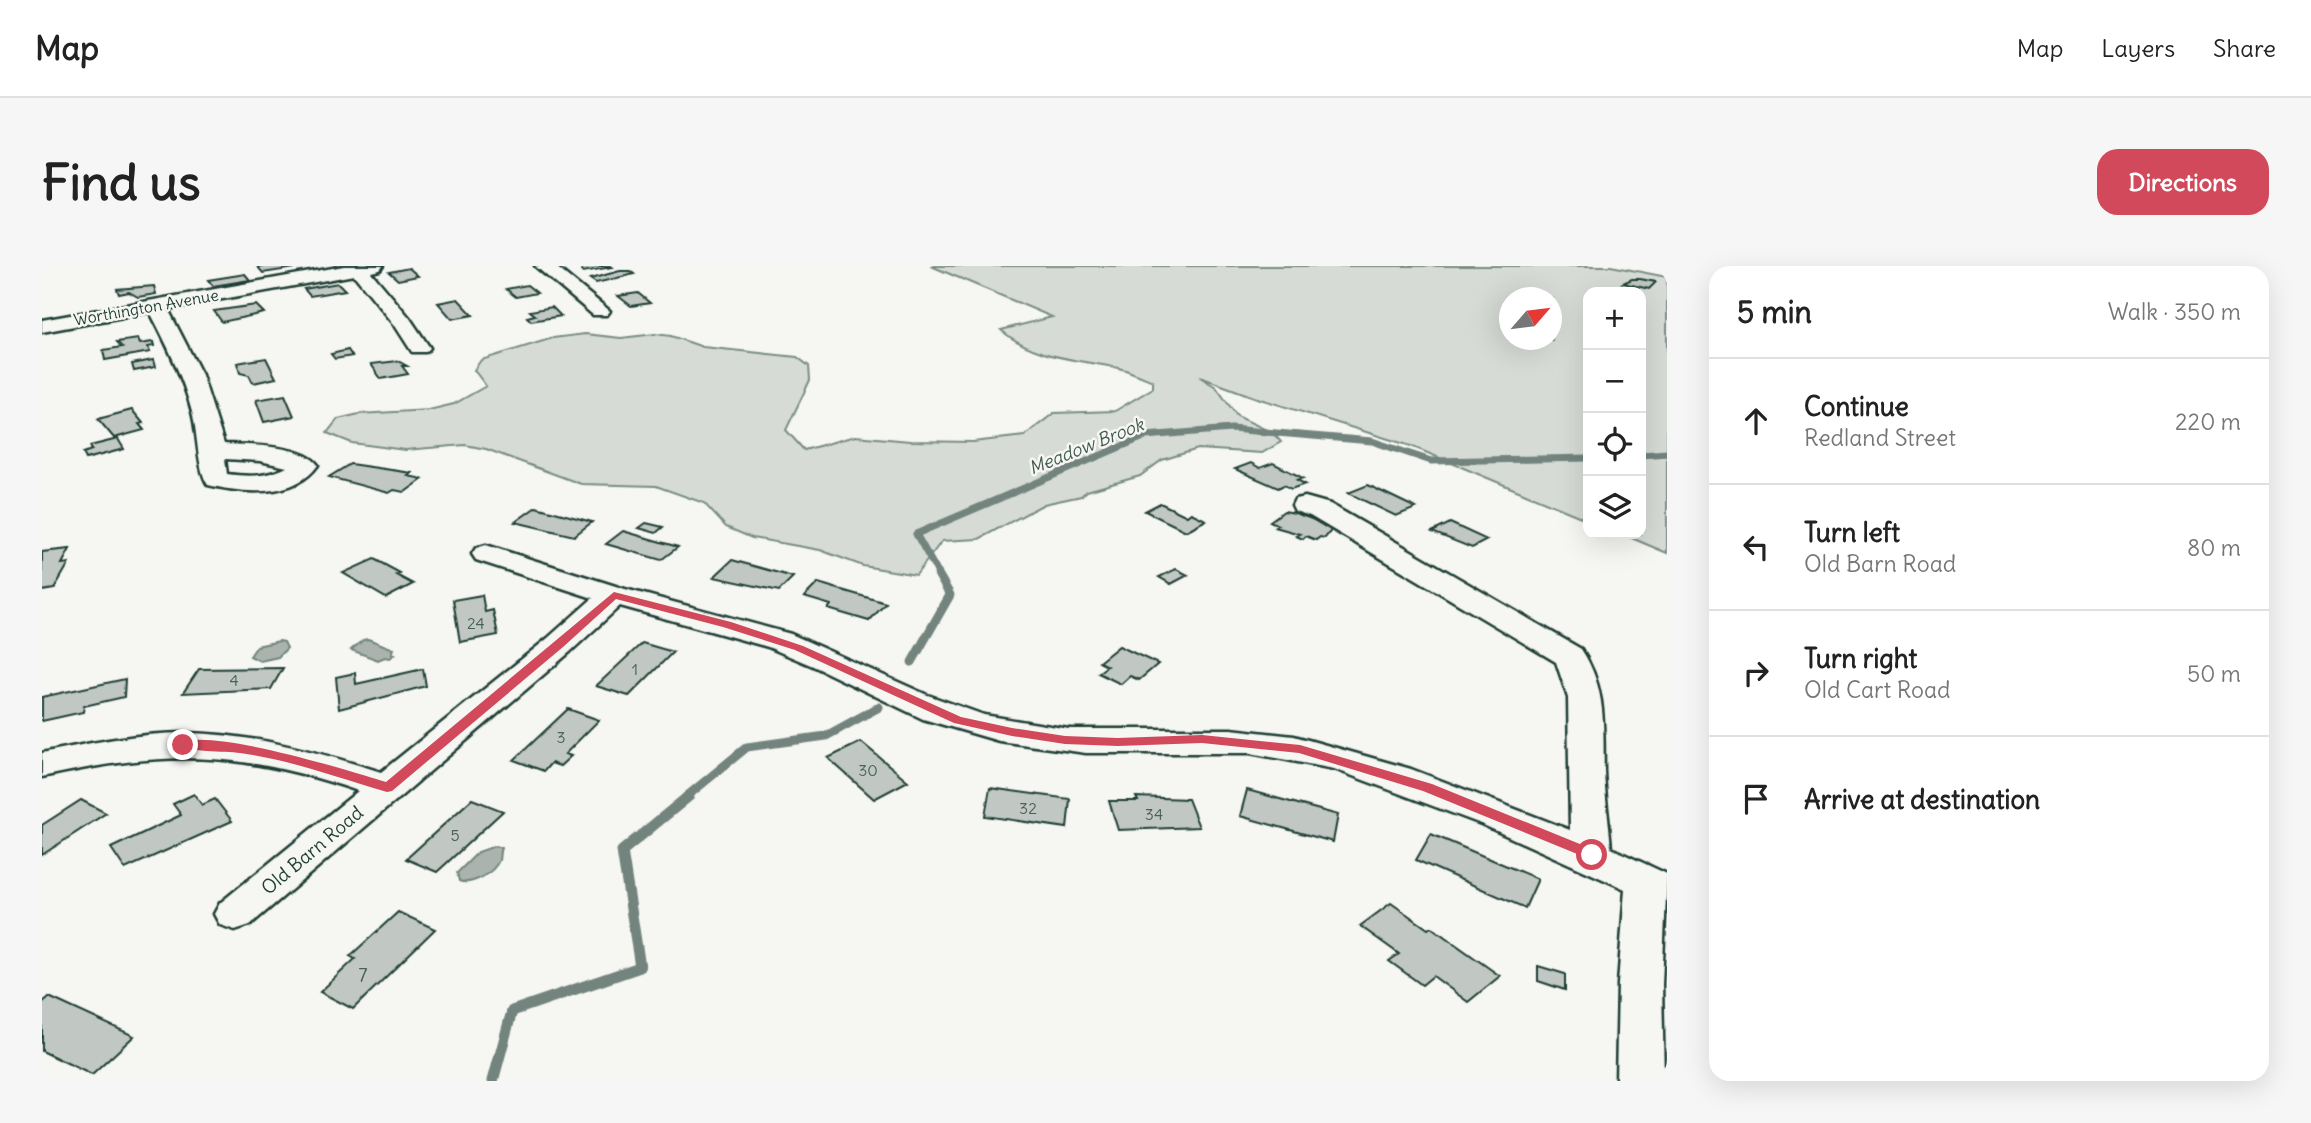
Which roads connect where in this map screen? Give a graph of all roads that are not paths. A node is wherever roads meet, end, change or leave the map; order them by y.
1 (544, 266) edge
2 (367, 267) edge
3 (156, 305) junction
4 (600, 311) dead end
5 (42, 326) edge
6 (419, 348) dead end
7 (213, 452) dead end
8 (1305, 505) dead end
9 (486, 554) dead end
10 (614, 595) junction
11 (42, 765) edge
12 (387, 788) junction
13 (1592, 855) junction
14 (1657, 887) edge
15 (235, 914) dead end
16 (1640, 1081) edge

1 - 4 street
2 - 3 street, Worthington Avenue
2 - 6 street
3 - 5 street, Worthington Avenue
3 - 7 street
8 - 13 street
9 - 10 street
10 - 12 street, Old Barn Road
10 - 13 street
11 - 12 street
12 - 15 street, Old Barn Road
13 - 14 street
14 - 16 street

